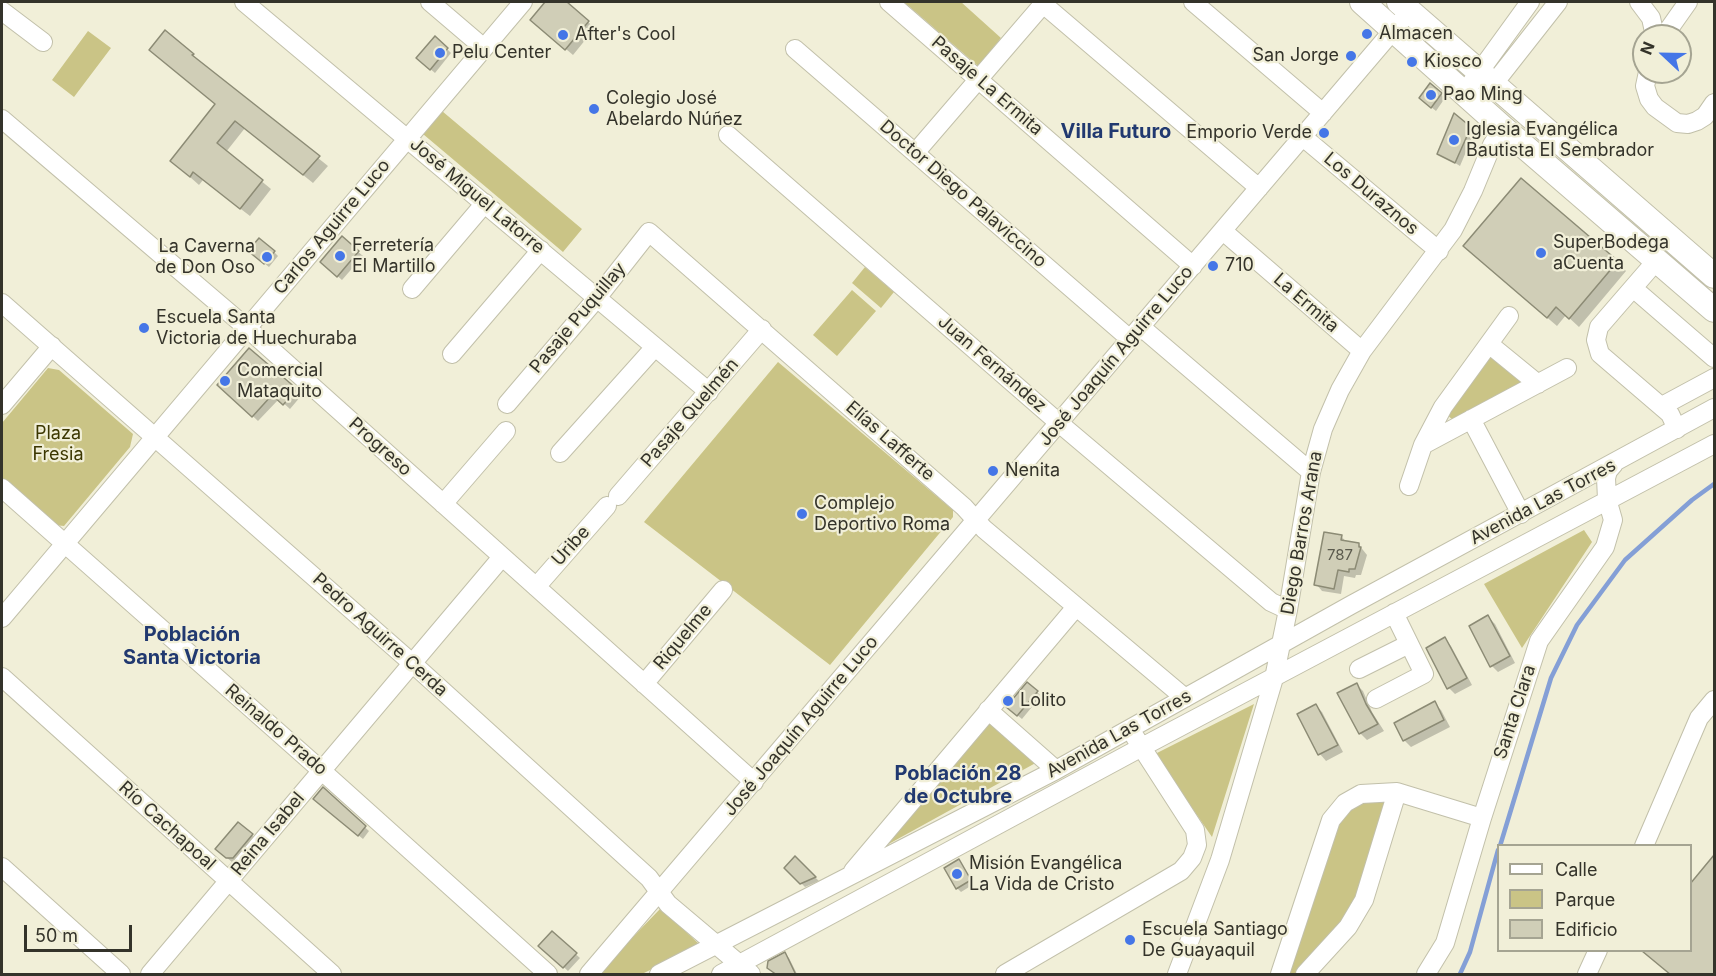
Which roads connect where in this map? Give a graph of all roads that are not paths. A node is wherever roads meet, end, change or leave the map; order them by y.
1 (244, 2) edge
2 (430, 2) edge
3 (523, 2) edge
4 (889, 2) edge
5 (1193, 2) edge
6 (1362, 2) edge
7 (1530, 2) edge
8 (1558, 2) edge
9 (1639, 2) edge
10 (1688, 2) edge
11 (1044, 3) edge
12 (1404, 6) edge
13 (2, 11) edge
14 (1652, 24) edge
15 (1672, 24) edge
16 (1394, 30) junction
17 (43, 42) dead end
18 (484, 48) junction
19 (795, 49) dead end
20 (1486, 78) junction
21 (979, 79) junction
22 (1645, 84) edge
23 (1470, 99) junction
24 (1714, 103) edge
25 (1323, 113) junction
26 (2, 119) edge
27 (1503, 128) junction
28 (728, 135) dead end
29 (1303, 137) junction
30 (408, 138) junction
31 (915, 153) junction
32 (1259, 188) junction
33 (485, 203) junction
34 (1223, 231) junction
35 (649, 232) joint
36 (541, 250) junction
37 (1439, 251) junction
38 (1657, 260) junction
39 (1193, 266) junction
40 (1714, 276) edge
41 (1633, 288) junction
42 (412, 289) dead end
43 (597, 298) junction
44 (2, 303) edge
45 (1714, 310) edge
46 (1509, 316) dead end
47 (247, 328) junction
48 (762, 329) junction
49 (1136, 333) junction
50 (1489, 344) junction
51 (52, 346) junction
52 (655, 347) junction
53 (1362, 351) junction
54 (452, 354) dead end
55 (1714, 358) edge
56 (1567, 368) dead end
57 (1714, 378) edge
58 (1538, 384) junction
59 (709, 392) junction
60 (507, 404) dead end
61 (2, 405) edge
62 (1662, 406) junction
63 (1710, 415) edge
64 (1471, 419) junction
65 (1059, 423) junction
66 (1677, 429) junction
67 (506, 431) dead end
68 (155, 436) junction
69 (1714, 443) edge
70 (1423, 445) junction
71 (561, 453) dead end
72 (1614, 464) junction
73 (1311, 472) junction
74 (1409, 486) dead end
75 (2, 488) edge
76 (1607, 499) junction
77 (613, 501) joint
78 (443, 504) junction
79 (1521, 514) junction
80 (976, 520) junction
81 (64, 544) junction
82 (502, 557) junction
83 (536, 587) junction
84 (723, 590) dead end
85 (1351, 605) junction
86 (1076, 607) junction
87 (1288, 610) junction
88 (1394, 613) junction
89 (2, 618) edge
90 (1364, 629) junction
91 (1281, 643) junction
92 (1409, 644) junction
93 (412, 663) junction
94 (1359, 669) dead end
95 (2, 677) edge
96 (1274, 678) junction
97 (644, 684) junction
98 (1185, 698) junction
99 (1376, 699) dead end
100 (1714, 700) edge
101 (988, 710) junction
102 (1130, 729) junction
103 (1142, 747) junction
104 (1056, 770) junction
105 (322, 771) junction
106 (754, 782) junction
107 (1397, 792) junction
108 (1482, 818) junction
109 (1645, 844) edge
110 (2, 867) edge
111 (848, 877) junction
112 (228, 881) junction
113 (660, 892) junction
114 (716, 945) junction
115 (1598, 952) edge
116 (1029, 969) edge
117 (745, 970) edge
118 (121, 975) edge
119 (150, 975) edge
120 (332, 975) edge
121 (548, 975) edge
122 (589, 975) edge
123 (660, 975) edge
124 (722, 975) edge
125 (1005, 975) edge
126 (1177, 975) edge
127 (1280, 975) edge
128 (1305, 975) edge
129 (1426, 975) edge
130 (1587, 975) edge

1 - 30 street, José Miguel Latorre
2 - 18 street
3 - 18 street, Carlos Aguirre Luco
4 - 21 street, Pasaje La Ermita
5 - 25 street
6 - 16 main road
7 - 20 street
8 - 20 street
9 - 14 street
10 - 15 street
11 - 21 street
11 - 32 street
12 - 16 street, José Joaquín Aguirre Luco
12 - 20 main road
13 - 17 street
16 - 23 main road
16 - 25 street, José Joaquín Aguirre Luco
18 - 30 street, Carlos Aguirre Luco
19 - 31 street, Doctor Diego Palaviccino
20 - 23 street
20 - 40 main road
21 - 31 street
21 - 39 street, Pasaje La Ermita
22 - 24 street
23 - 27 main road
25 - 29 street, José Joaquín Aguirre Luco
26 - 47 street, Progreso
27 - 37 street, Diego Barros Arana
27 - 38 main road
28 - 65 street, Juan Fernández
29 - 32 street, José Joaquín Aguirre Luco
29 - 37 street, Los Duraznos
30 - 33 street, José Miguel Latorre
30 - 47 street, Carlos Aguirre Luco
31 - 49 street, Doctor Diego Palaviccino
32 - 34 street, José Joaquín Aguirre Luco
33 - 36 street, José Miguel Latorre
33 - 42 street
34 - 39 street, José Joaquín Aguirre Luco
34 - 53 street, La Ermita
35 - 43 street, Pasaje Puquillay
35 - 48 street, Elías Lafferte
36 - 43 street, José Miguel Latorre
36 - 54 street
37 - 53 street, Diego Barros Arana
38 - 41 street
38 - 45 main road
39 - 49 street, José Joaquín Aguirre Luco
41 - 55 street
41 - 62 street
43 - 52 street, José Miguel Latorre
43 - 60 street, Pasaje Puquillay
44 - 51 street, Pedro Aguirre Cerda
46 - 50 street
47 - 68 street, Carlos Aguirre Luco
47 - 78 street, Progreso
48 - 59 street, Pasaje Quelmén
48 - 80 street, Elías Lafferte
49 - 65 street, José Joaquín Aguirre Luco
49 - 73 street, Doctor Diego Palaviccino
50 - 58 street
50 - 70 street
51 - 61 street
51 - 68 street, Pedro Aguirre Cerda
52 - 59 street, José Miguel Latorre
52 - 71 street
53 - 73 street, Diego Barros Arana
56 - 58 street
57 - 62 street
58 - 64 street
59 - 77 street, Pasaje Quelmén
62 - 66 street
63 - 66 street, Avenida Las Torres
64 - 70 street
64 - 79 street
65 - 80 street, José Joaquín Aguirre Luco
65 - 87 street, Juan Fernández
66 - 72 street, Avenida Las Torres
67 - 78 street
68 - 81 street, Carlos Aguirre Luco
68 - 93 street, Pedro Aguirre Cerda
69 - 76 street, Avenida Las Torres
70 - 74 street
72 - 76 street, Santa Clara
72 - 79 street, Avenida Las Torres
73 - 87 street, Diego Barros Arana
75 - 81 street, Reinaldo Prado
76 - 88 street, Avenida Las Torres
76 - 108 street, Santa Clara
77 - 83 street, Uribe
78 - 82 street, Progreso
79 - 85 street, Avenida Las Torres
80 - 86 street, Elías Lafferte
80 - 106 street, José Joaquín Aguirre Luco
81 - 89 street, Carlos Aguirre Luco
81 - 105 street, Reinaldo Prado
82 - 83 street, Progreso
82 - 93 street, Reina Isabel
83 - 97 street, Progreso
84 - 97 street, Riquelme
85 - 90 street
85 - 91 street, Avenida Las Torres
86 - 98 street, Elías Lafferte
86 - 101 street
87 - 91 street, Diego Barros Arana
88 - 90 street, Avenida Las Torres
88 - 92 street
90 - 96 street, Avenida Las Torres
91 - 96 street, Diego Barros Arana
91 - 98 street, Avenida Las Torres
92 - 94 street
92 - 99 street
93 - 105 street, Reina Isabel
93 - 113 street, Pedro Aguirre Cerda
95 - 112 street, Río Cachapoal
96 - 103 street, Avenida Las Torres
96 - 126 street, Diego Barros Arana
97 - 106 street, Progreso
98 - 102 street, Avenida Las Torres
100 - 109 street
101 - 104 street
101 - 111 street
102 - 103 street
102 - 104 street, Avenida Las Torres
103 - 116 street
103 - 117 street, Avenida Las Torres
104 - 111 street, Avenida Las Torres
105 - 112 street, Reina Isabel
105 - 121 street, Reinaldo Prado
106 - 113 street, José Joaquín Aguirre Luco
107 - 108 street
107 - 127 street
107 - 128 street
108 - 129 street, Santa Clara
110 - 118 street
111 - 114 street, Avenida Las Torres
112 - 119 street, Reina Isabel
112 - 120 street, Río Cachapoal
113 - 114 street, Pedro Aguirre Cerda
113 - 122 street, José Joaquín Aguirre Luco
114 - 117 street, Pedro Aguirre Cerda
114 - 123 street, Avenida Las Torres
115 - 130 street
116 - 125 street
117 - 124 street, Avenida Las Torres

